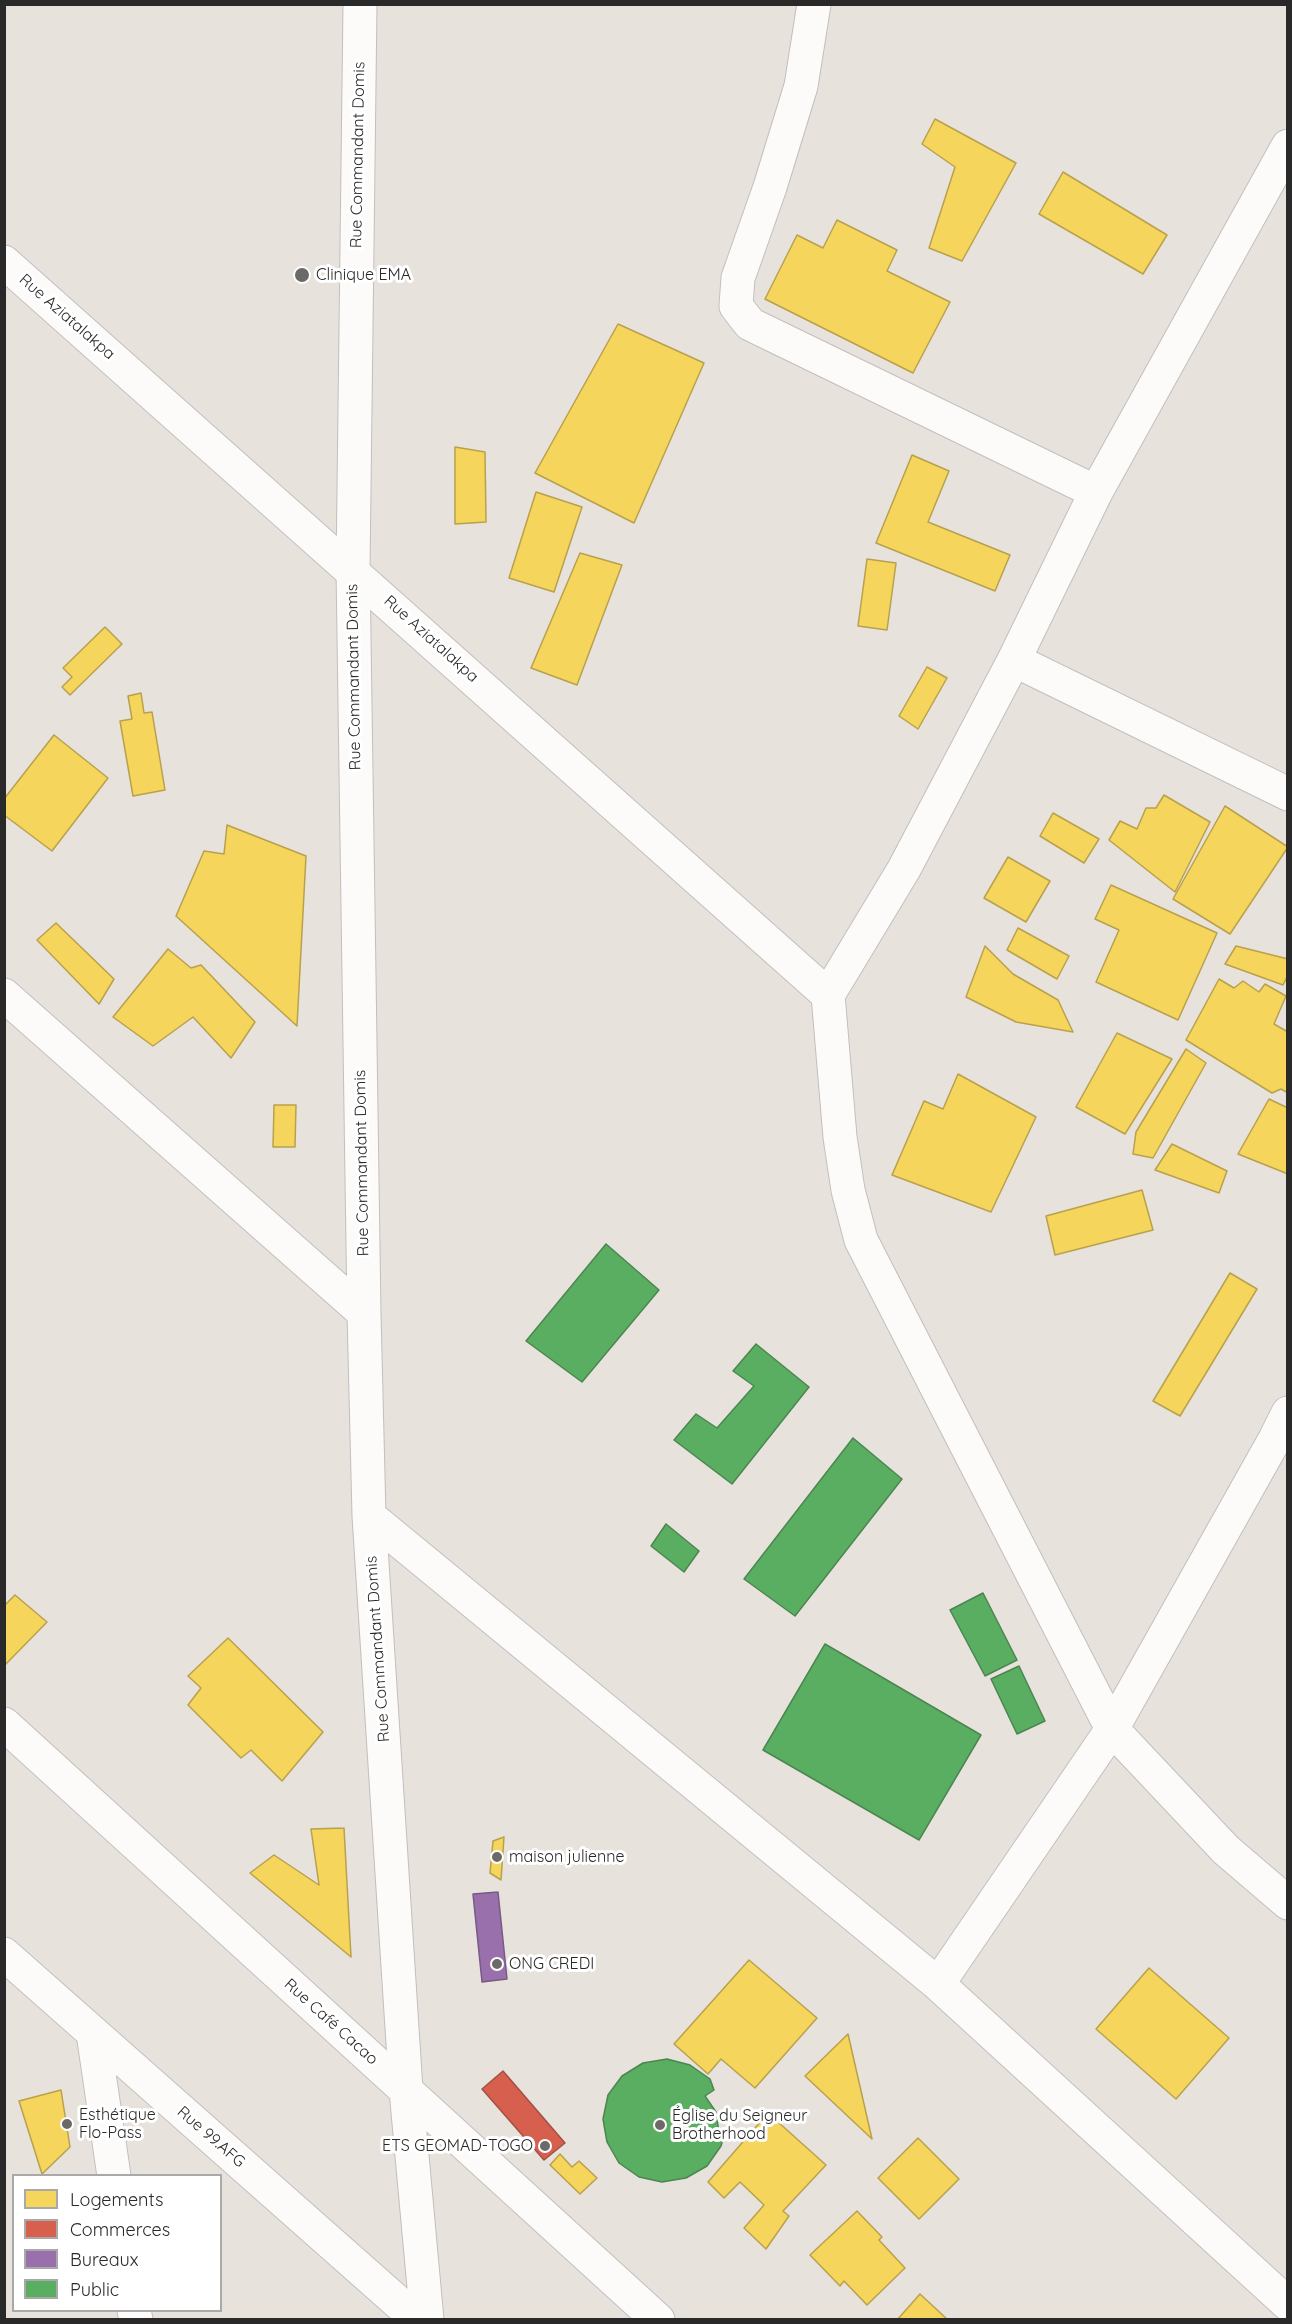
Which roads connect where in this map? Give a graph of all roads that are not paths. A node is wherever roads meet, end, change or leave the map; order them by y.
1 (360, 4) edge
2 (814, 4) edge
3 (1287, 146) edge
4 (4, 262) edge
5 (1096, 492) junction
6 (353, 570) junction
7 (1014, 660) junction
8 (1287, 794) edge
9 (4, 995) edge
10 (828, 995) junction
11 (364, 1313) junction
12 (1283, 1433) edge
13 (369, 1516) junction
14 (4, 1724) edge
15 (1112, 1729) junction
16 (1287, 1902) edge
17 (4, 1954) edge
18 (938, 1984) junction
19 (93, 2033) junction
20 (406, 2090) junction
21 (114, 2174) edge
22 (1287, 2304) edge
23 (418, 2319) edge
24 (427, 2319) edge
25 (658, 2319) edge

1 - 6 street, Rue Commandant Domis
2 - 5 street
3 - 5 street
4 - 6 street, Rue Aziatalakpa
5 - 7 street
6 - 10 street, Rue Aziatalakpa
6 - 11 street, Rue Commandant Domis
7 - 8 street
7 - 10 street
9 - 11 street
10 - 15 street
11 - 13 street, Rue Commandant Domis
12 - 15 street
13 - 18 street
13 - 20 street, Rue Commandant Domis
14 - 20 street, Rue Café Cacao
15 - 16 street
15 - 18 street
17 - 19 street, Rue 99.AFG
18 - 22 street
19 - 21 street
19 - 23 street, Rue 99.AFG
20 - 24 street, Rue Commandant Domis
20 - 25 street, Rue Café Cacao

